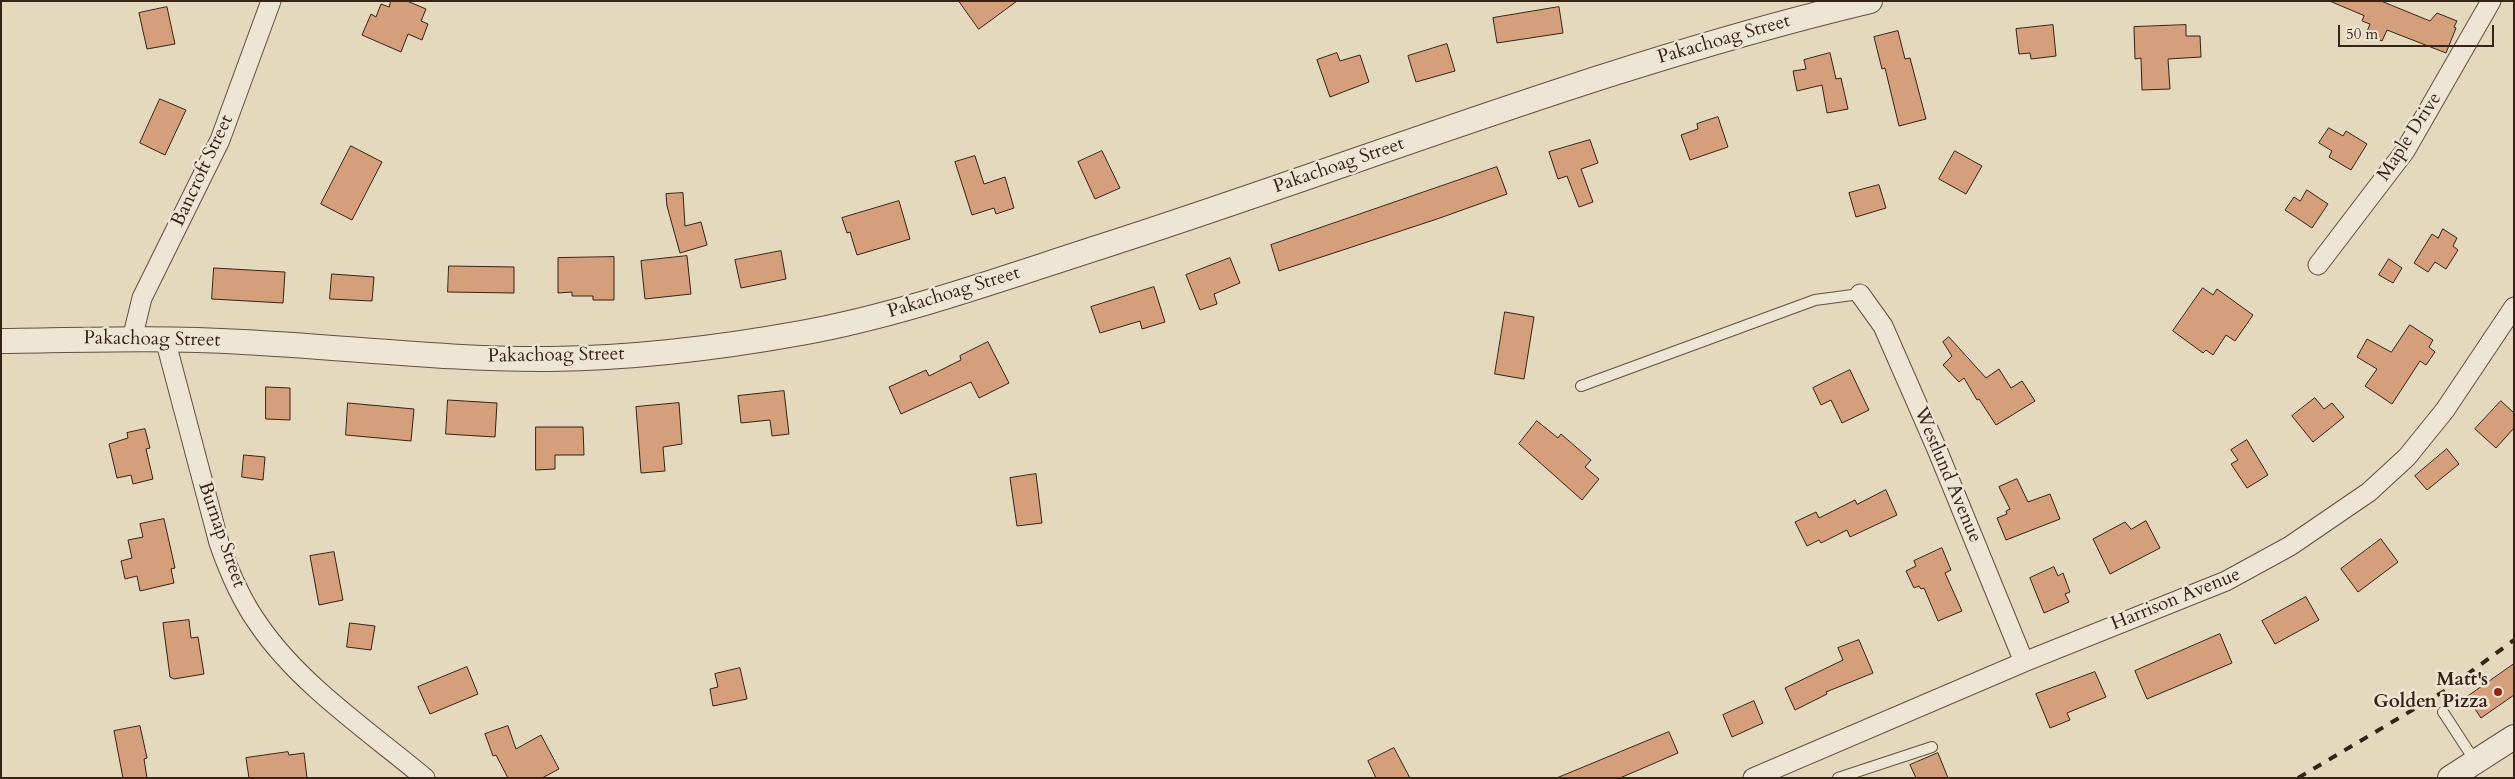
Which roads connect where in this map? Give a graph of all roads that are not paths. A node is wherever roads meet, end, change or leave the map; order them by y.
1 (271, 1) edge
2 (1870, 1) edge
3 (2491, 1) edge
4 (2318, 265) dead end
5 (1860, 294) joint
6 (2514, 307) edge
7 (132, 338) junction
8 (165, 339) junction
9 (1, 341) edge
10 (1581, 386) dead end
11 (2024, 662) junction
12 (2444, 712) dead end
13 (2514, 737) edge
14 (1932, 747) dead end
15 (2475, 761) junction
16 (425, 778) edge
17 (1754, 778) edge
18 (1838, 778) edge
19 (2450, 778) edge

1 - 7 street, Bancroft Street
2 - 8 street, Pakachoag Street
3 - 4 street, Maple Drive
5 - 10 lane
5 - 11 street, Westlund Avenue
6 - 11 street, Harrison Avenue
7 - 8 street, Pakachoag Street
7 - 9 street, Pakachoag Street
8 - 16 street, Burnap Street
11 - 17 street, Harrison Avenue
12 - 15 lane
13 - 15 street
14 - 18 lane
15 - 19 street

